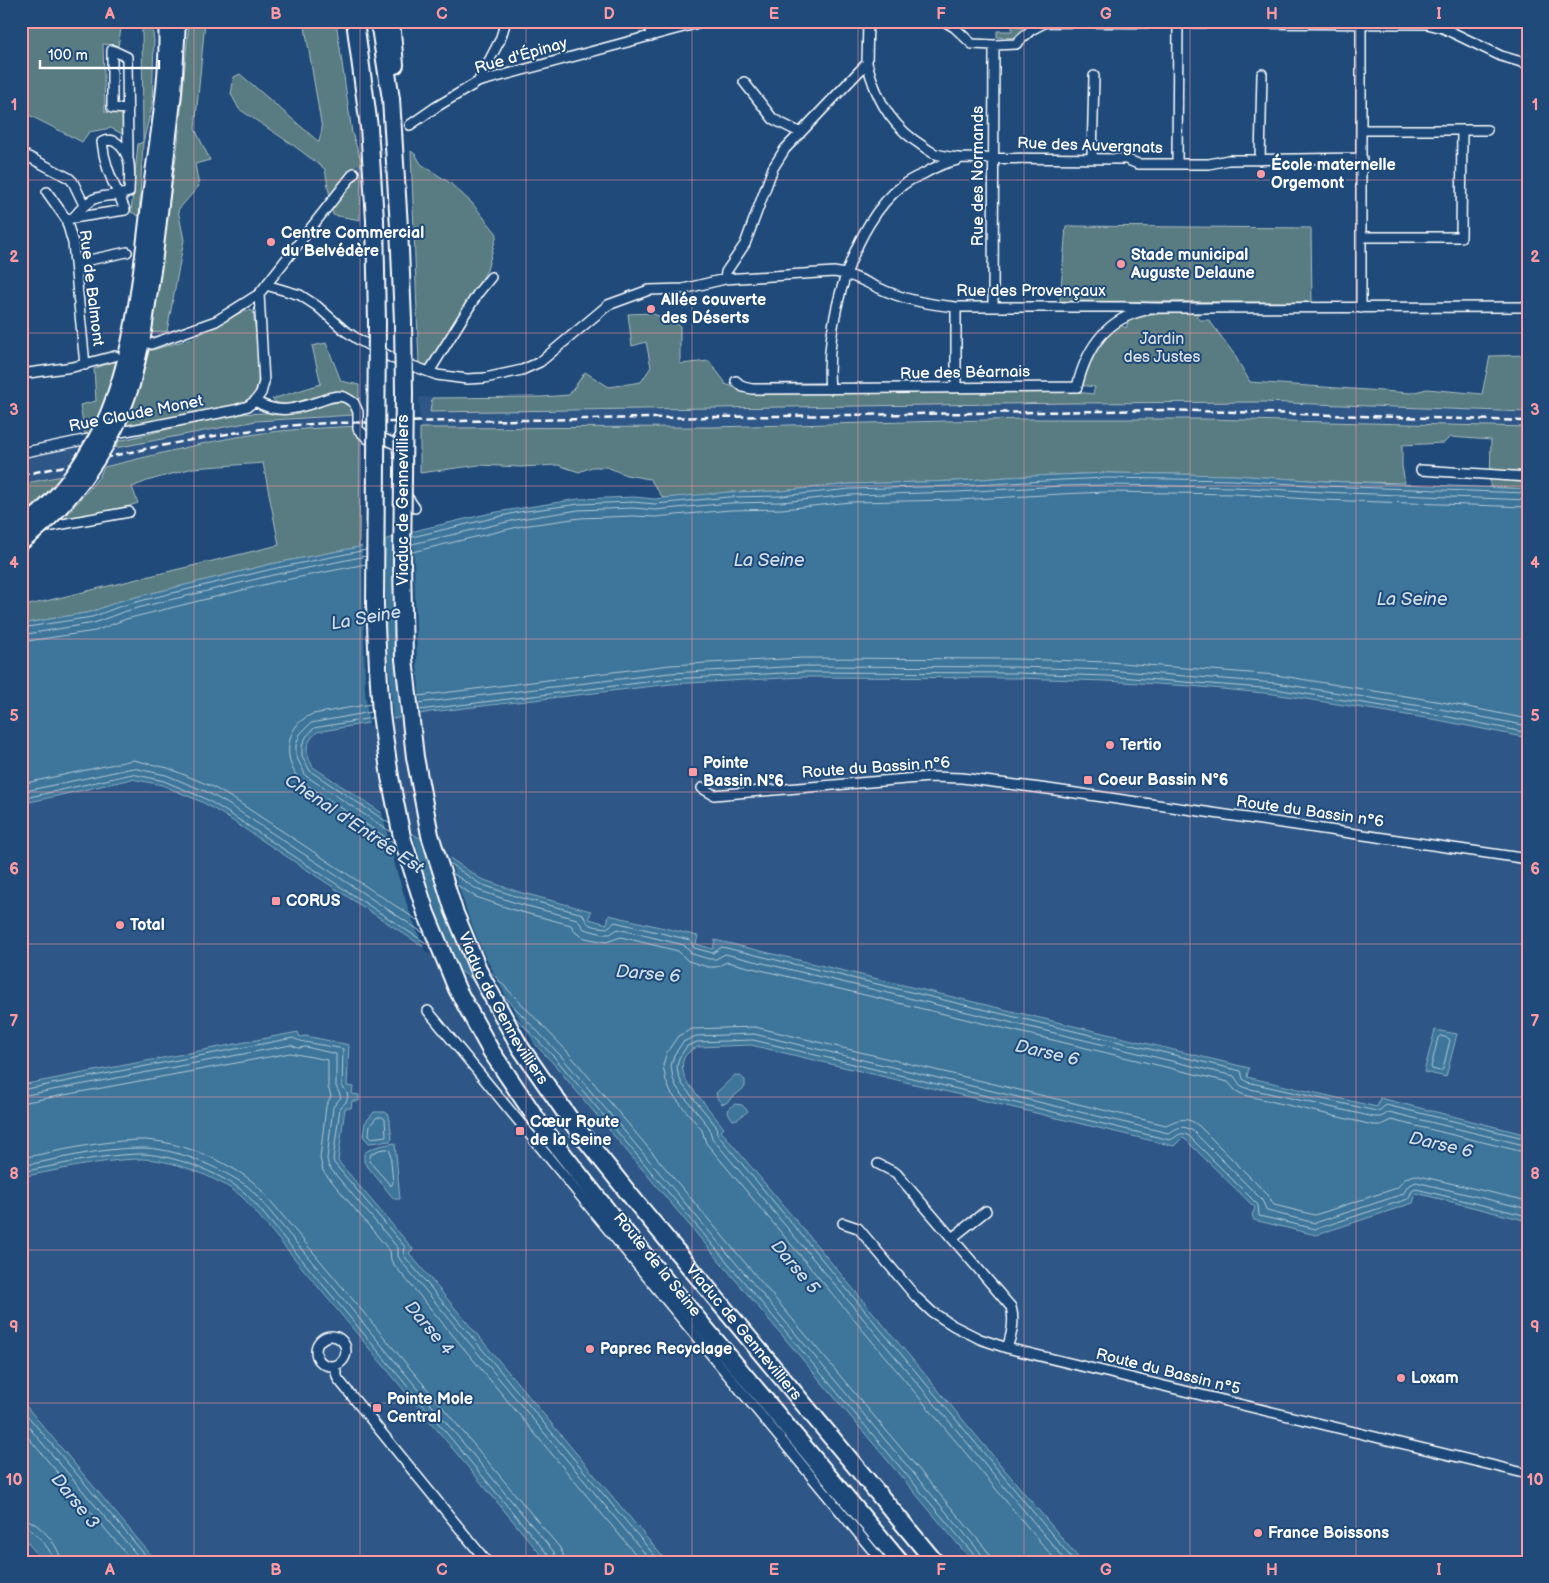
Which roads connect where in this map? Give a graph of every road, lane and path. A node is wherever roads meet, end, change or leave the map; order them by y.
1 (158, 21) edge
2 (355, 21) edge
3 (379, 21) edge
4 (391, 21) edge
5 (506, 21) edge
6 (649, 21) edge
7 (706, 21) edge
8 (868, 21) edge
9 (882, 21) edge
10 (944, 21) edge
11 (174, 22) edge
12 (1046, 22) edge
13 (1178, 22) edge
14 (1361, 22) edge
15 (1439, 23) edge
16 (954, 24) edge
17 (1033, 26) edge
18 (651, 36) junction
19 (994, 45) junction
20 (165, 53) junction
21 (867, 63) junction
22 (1528, 64) edge
23 (1262, 74) dead end
24 (1094, 76) dead end
25 (478, 82) junction
26 (744, 82) dead end
27 (391, 99) junction
28 (128, 109) junction
29 (410, 124) tunnel mouth
30 (1362, 130) junction
31 (1462, 130) junction
32 (1487, 130) dead end
33 (799, 132) junction
34 (21, 153) edge
35 (978, 158) junction
36 (993, 158) junction
37 (1362, 158) junction
38 (1092, 159) junction
39 (128, 160) junction
40 (1260, 160) junction
41 (1177, 164) junction
42 (354, 173) tunnel mouth
43 (48, 192) dead end
44 (119, 195) junction
45 (84, 205) junction
46 (69, 218) junction
47 (1362, 237) junction
48 (127, 252) dead end
49 (75, 263) junction
50 (848, 273) junction
51 (491, 277) dead end
52 (725, 279) junction
53 (266, 285) junction
54 (259, 294) junction
55 (956, 306) junction
56 (992, 307) junction
57 (1528, 307) edge
58 (1155, 308) junction
59 (1361, 308) junction
60 (150, 344) dead end
61 (115, 356) dead end
62 (85, 365) junction
63 (429, 372) junction
64 (21, 374) edge
65 (736, 382) dead end
66 (956, 387) junction
67 (830, 389) junction
68 (255, 400) junction
69 (21, 453) edge
70 (1420, 470) dead end
71 (1528, 477) edge
72 (415, 508) dead end
73 (129, 512) dead end
74 (21, 530) edge
75 (21, 543) edge
76 (702, 788) dead end
77 (1528, 859) edge
78 (428, 1011) dead end
79 (878, 1164) dead end
80 (986, 1211) dead end
81 (843, 1223) dead end
82 (952, 1238) junction
83 (1007, 1348) junction
84 (334, 1366) dead end
85 (1528, 1474) edge
86 (487, 1562) edge
87 (882, 1562) edge
88 (900, 1562) edge
89 (935, 1562) edge

1 - 20 main road
2 - 88 highway, Viaduc de Gennevilliers, bridge
3 - 27 highway
4 - 27 highway
5 - 25 street
6 - 18 street
7 - 18 street, Rue d'Épinay
8 - 21 street, Rue des Auvergnats
9 - 10 street
10 - 16 street
11 - 20 main road
11 - 75 main road, bridge
12 - 13 street
12 - 17 street
13 - 14 street
13 - 41 street
14 - 15 street
14 - 30 street
15 - 22 street
16 - 19 street
17 - 19 street
18 - 25 street, Rue d'Épinay
19 - 36 street, Rue des Normands
20 - 74 main road, bridge
21 - 33 street
21 - 35 street, Rue des Auvergnats
23 - 40 street
24 - 38 street
25 - 29 street, Rue d'Épinay
26 - 33 street
27 - 89 highway, Viaduc de Gennevilliers, bridge
28 - 28 street
28 - 39 street
30 - 31 street
30 - 37 street
31 - 32 street
31 - 47 street
33 - 52 street
34 - 45 street
35 - 36 street, Rue des Auvergnats
35 - 50 street
36 - 38 street, Rue des Auvergnats
36 - 56 street, Rue des Normands
37 - 40 street, Rue des Auvergnats
37 - 47 street
38 - 41 street, Rue des Auvergnats
39 - 44 street
39 - 44 street
40 - 41 street, Rue des Auvergnats
42 - 53 street
43 - 46 street, Rue de Balmont
44 - 45 street, Rue de Balmont
44 - 46 street
45 - 46 street, Rue de Balmont
46 - 49 street, Rue de Balmont
47 - 59 street
48 - 49 street
49 - 62 street, Rue de Balmont
50 - 52 street, Rue des Provençaux
50 - 55 street, Rue des Provençaux
50 - 67 street
51 - 63 street
52 - 63 street, Rue des Provençaux
53 - 54 street
53 - 63 street, Rue des Provençaux
54 - 60 street
54 - 68 street
55 - 56 street, Rue des Provençaux
55 - 66 street
56 - 58 street, Rue des Provençaux
57 - 59 street, Rue des Provençaux
58 - 59 street, Rue des Provençaux
58 - 66 street, Rue des Béarnais
61 - 62 street
62 - 64 street
65 - 67 street, Rue des Béarnais
66 - 67 street, Rue des Béarnais
68 - 69 street, Rue Claude Monet
68 - 72 street
70 - 71 street
73 - 74 street
76 - 77 street, Route du Bassin n°6
78 - 87 street, Route de la Seine
79 - 82 street
80 - 82 street
81 - 83 street, Route du Bassin n°5
82 - 83 street
83 - 85 street, Route du Bassin n°5
84 - 86 street

